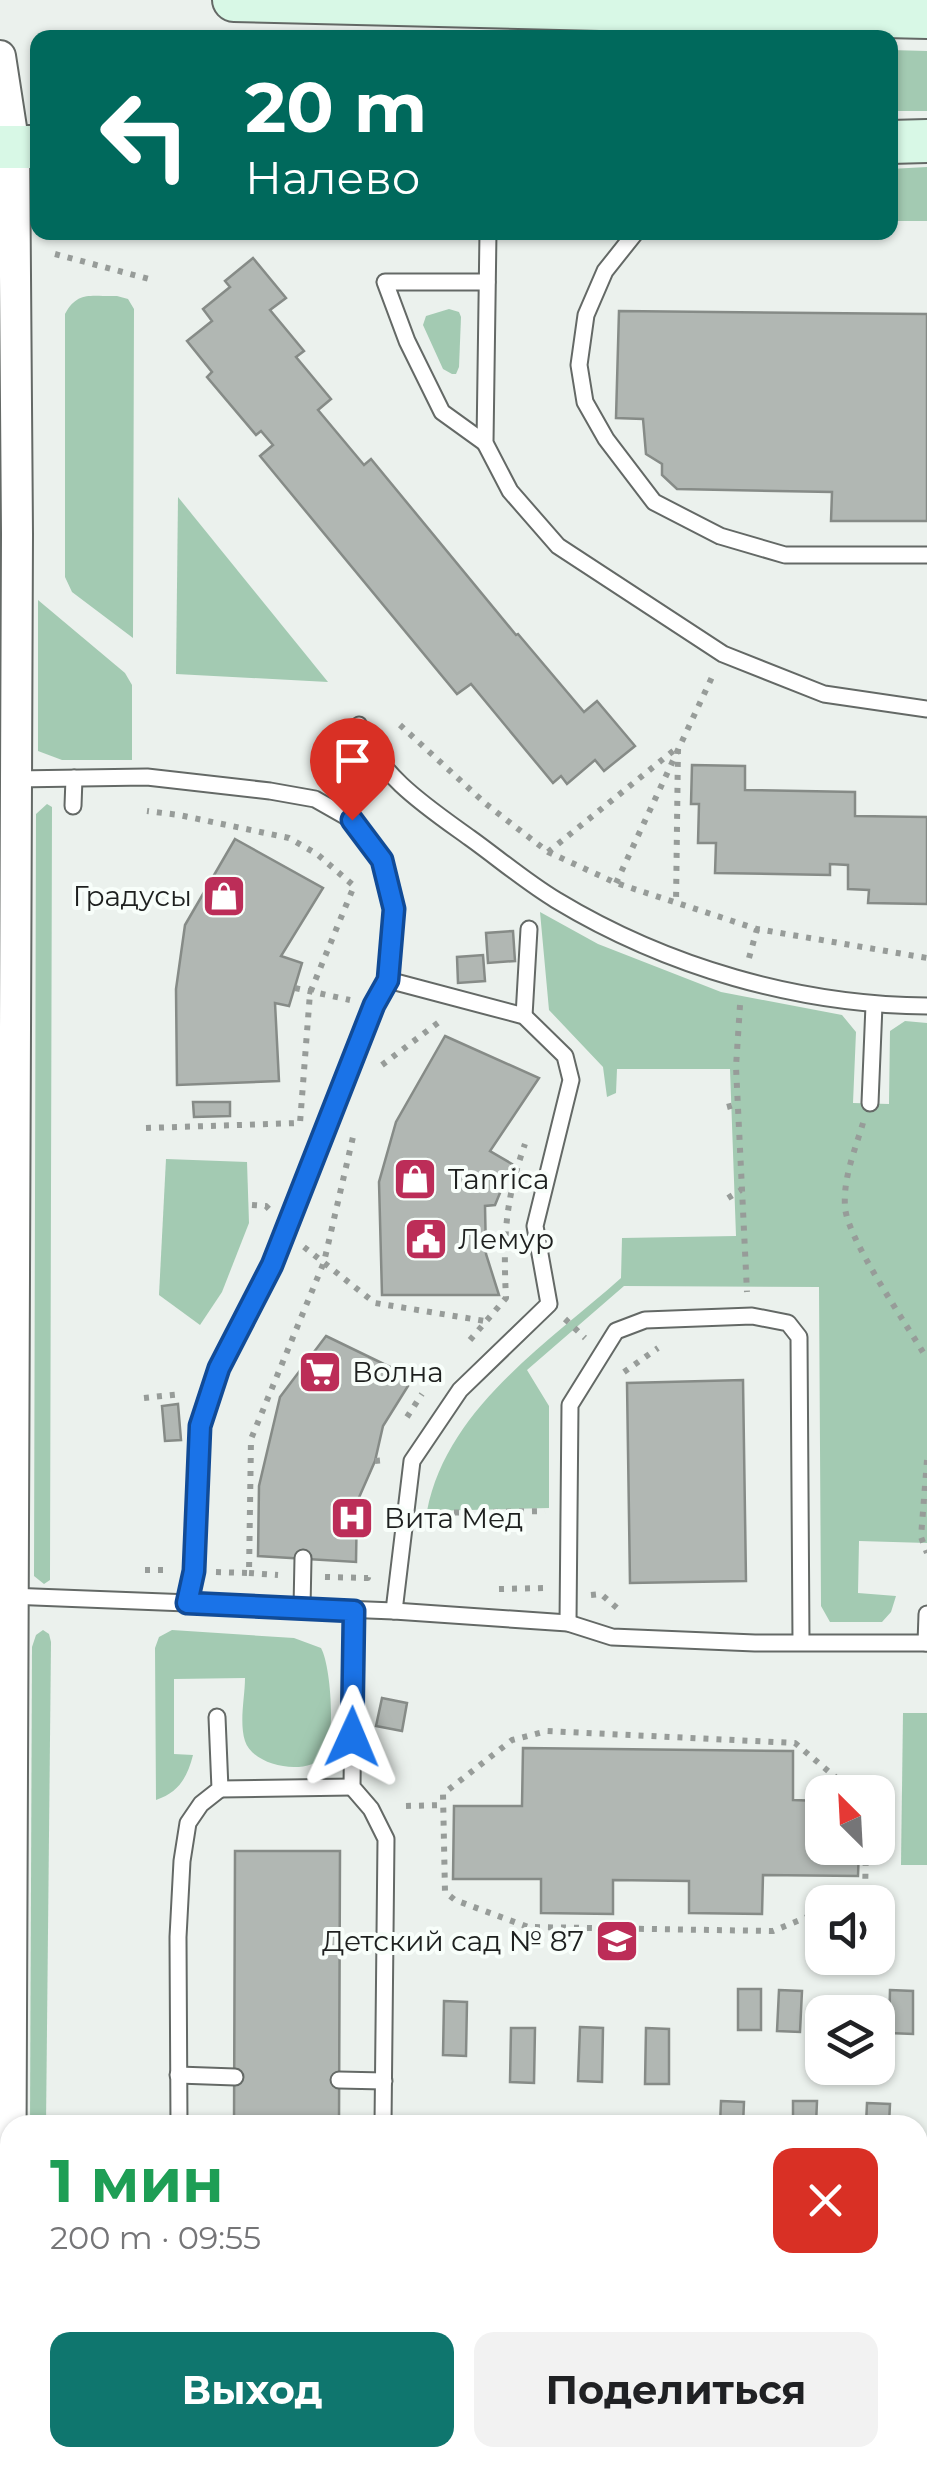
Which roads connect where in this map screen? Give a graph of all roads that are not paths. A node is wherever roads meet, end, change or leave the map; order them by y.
1 (234, 0) edge
2 (927, 18) edge
3 (0, 56) edge
4 (927, 141) edge
5 (898, 142) edge
6 (17, 147) edge
7 (488, 240) edge
8 (629, 240) edge
9 (487, 282) junction
10 (485, 443) junction
11 (927, 555) edge
12 (927, 709) edge
13 (360, 725) dead end
14 (74, 778) junction
15 (15, 779) junction
16 (73, 806) dead end
17 (529, 929) dead end
18 (388, 980) junction
19 (874, 1005) junction
20 (927, 1006) edge
21 (524, 1016) junction
22 (870, 1103) road end
23 (303, 1558) dead end
24 (6, 1595) edge
25 (187, 1603) junction
26 (302, 1608) junction
27 (354, 1611) junction
28 (394, 1611) junction
29 (927, 1614) edge
30 (568, 1623) junction
31 (801, 1641) junction
32 (926, 1643) edge
33 (217, 1716) dead end
34 (352, 1787) junction
35 (220, 1788) junction
36 (178, 2075) junction
37 (235, 2077) dead end
38 (339, 2080) dead end
39 (384, 2081) junction
40 (9, 2115) edge
41 (179, 2115) edge
42 (384, 2115) edge

1 - 2 main road
3 - 6 street
4 - 5 main road
6 - 15 street
7 - 9 lane
8 - 11 lane
9 - 10 lane
9 - 10 lane
10 - 12 lane
13 - 19 lane
14 - 15 lane
14 - 16 lane
14 - 18 lane
15 - 24 street
17 - 21 lane
18 - 21 lane
18 - 25 lane
19 - 20 lane
19 - 22 lane
21 - 28 lane
23 - 26 lane
24 - 25 lane
24 - 40 street
25 - 26 lane
26 - 27 lane
27 - 28 lane
27 - 34 lane
28 - 30 lane
29 - 32 lane
30 - 31 lane
30 - 31 lane
31 - 32 lane
33 - 35 lane
34 - 35 lane
34 - 39 lane
35 - 36 lane
36 - 37 lane
36 - 41 lane
38 - 39 lane
39 - 42 lane

